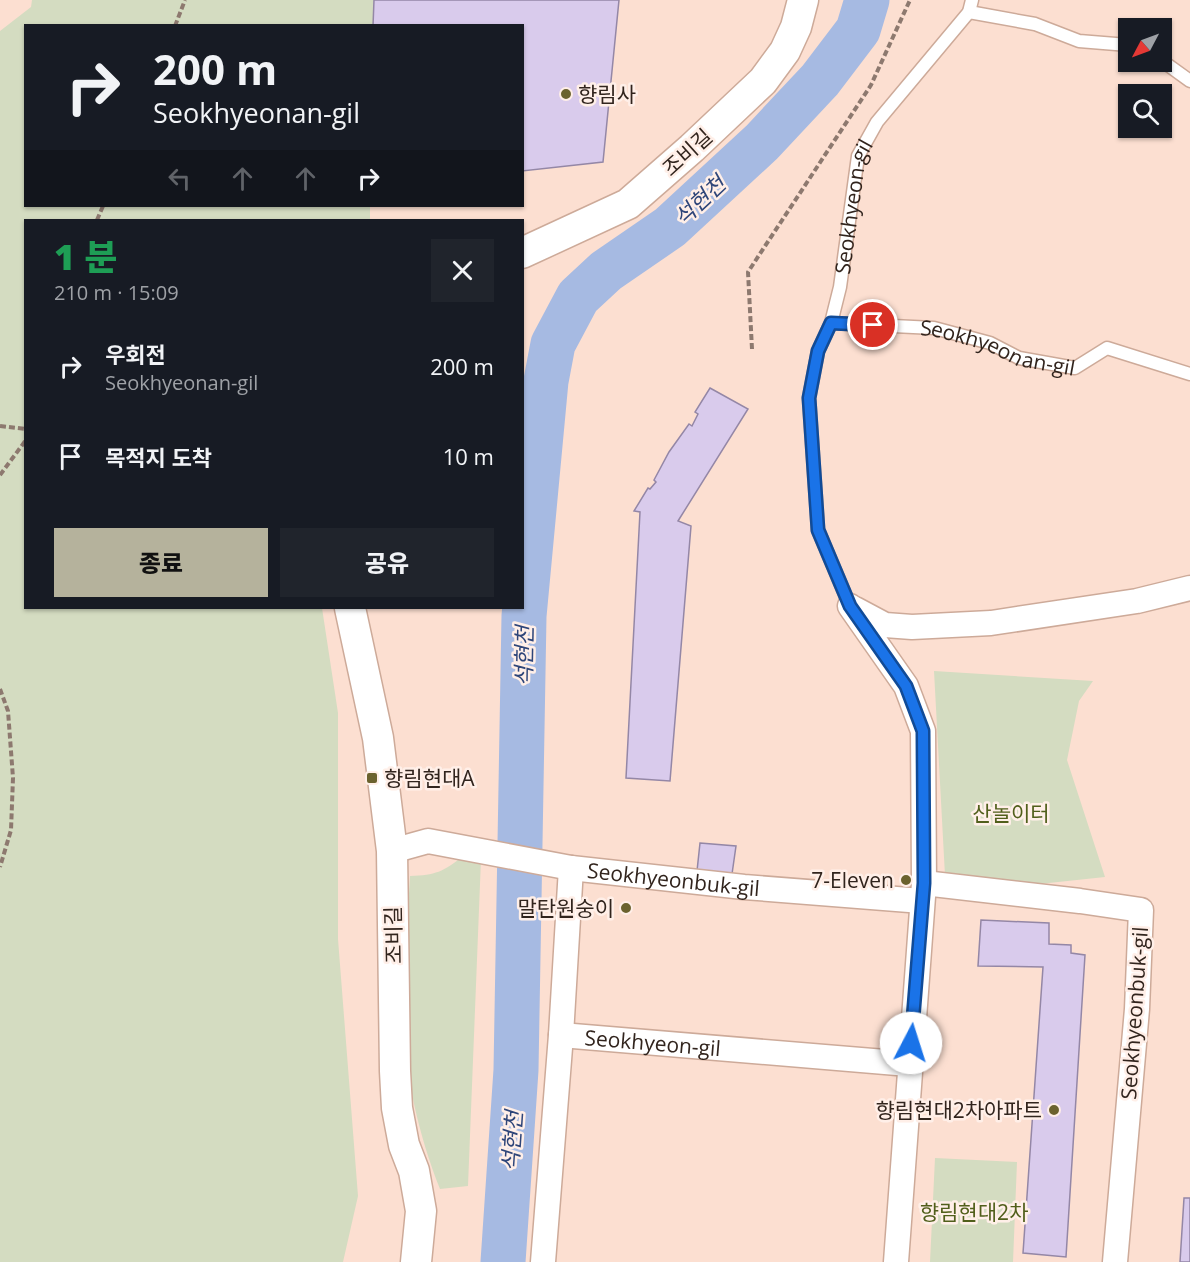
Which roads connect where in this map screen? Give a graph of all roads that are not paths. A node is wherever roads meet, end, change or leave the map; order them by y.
1 (802, 0) edge
2 (971, 6) edge
3 (1118, 44) edge
4 (1172, 68) edge
5 (1190, 81) edge
6 (524, 252) edge
7 (831, 323) junction
8 (1190, 374) edge
9 (1190, 588) edge
10 (850, 606) junction
11 (350, 609) edge
12 (392, 851) junction
13 (571, 868) junction
14 (923, 892) junction
15 (561, 1035) junction
16 (909, 1064) junction
17 (416, 1262) edge
18 (543, 1262) edge
19 (896, 1262) edge
20 (1115, 1262) edge

1 - 6 street, 조비길
2 - 3 lane
2 - 7 lane, Seokhyeon-gil
4 - 5 lane
7 - 8 lane, Seokhyeonan-gil
7 - 10 lane, Seokhyeon-gil
9 - 10 street
10 - 14 street, Seokhyeon-gil
11 - 12 street, 조비길
12 - 13 street, Seokhyeonbuk-gil
12 - 17 street, 조비길
13 - 14 street, Seokhyeonbuk-gil
13 - 15 street, Seokhyeon-gil
14 - 16 street, Seokhyeon-gil
14 - 20 street, Seokhyeonbuk-gil
15 - 16 street, Seokhyeon-gil
15 - 18 street
16 - 19 street, Seokhyeon-gil

